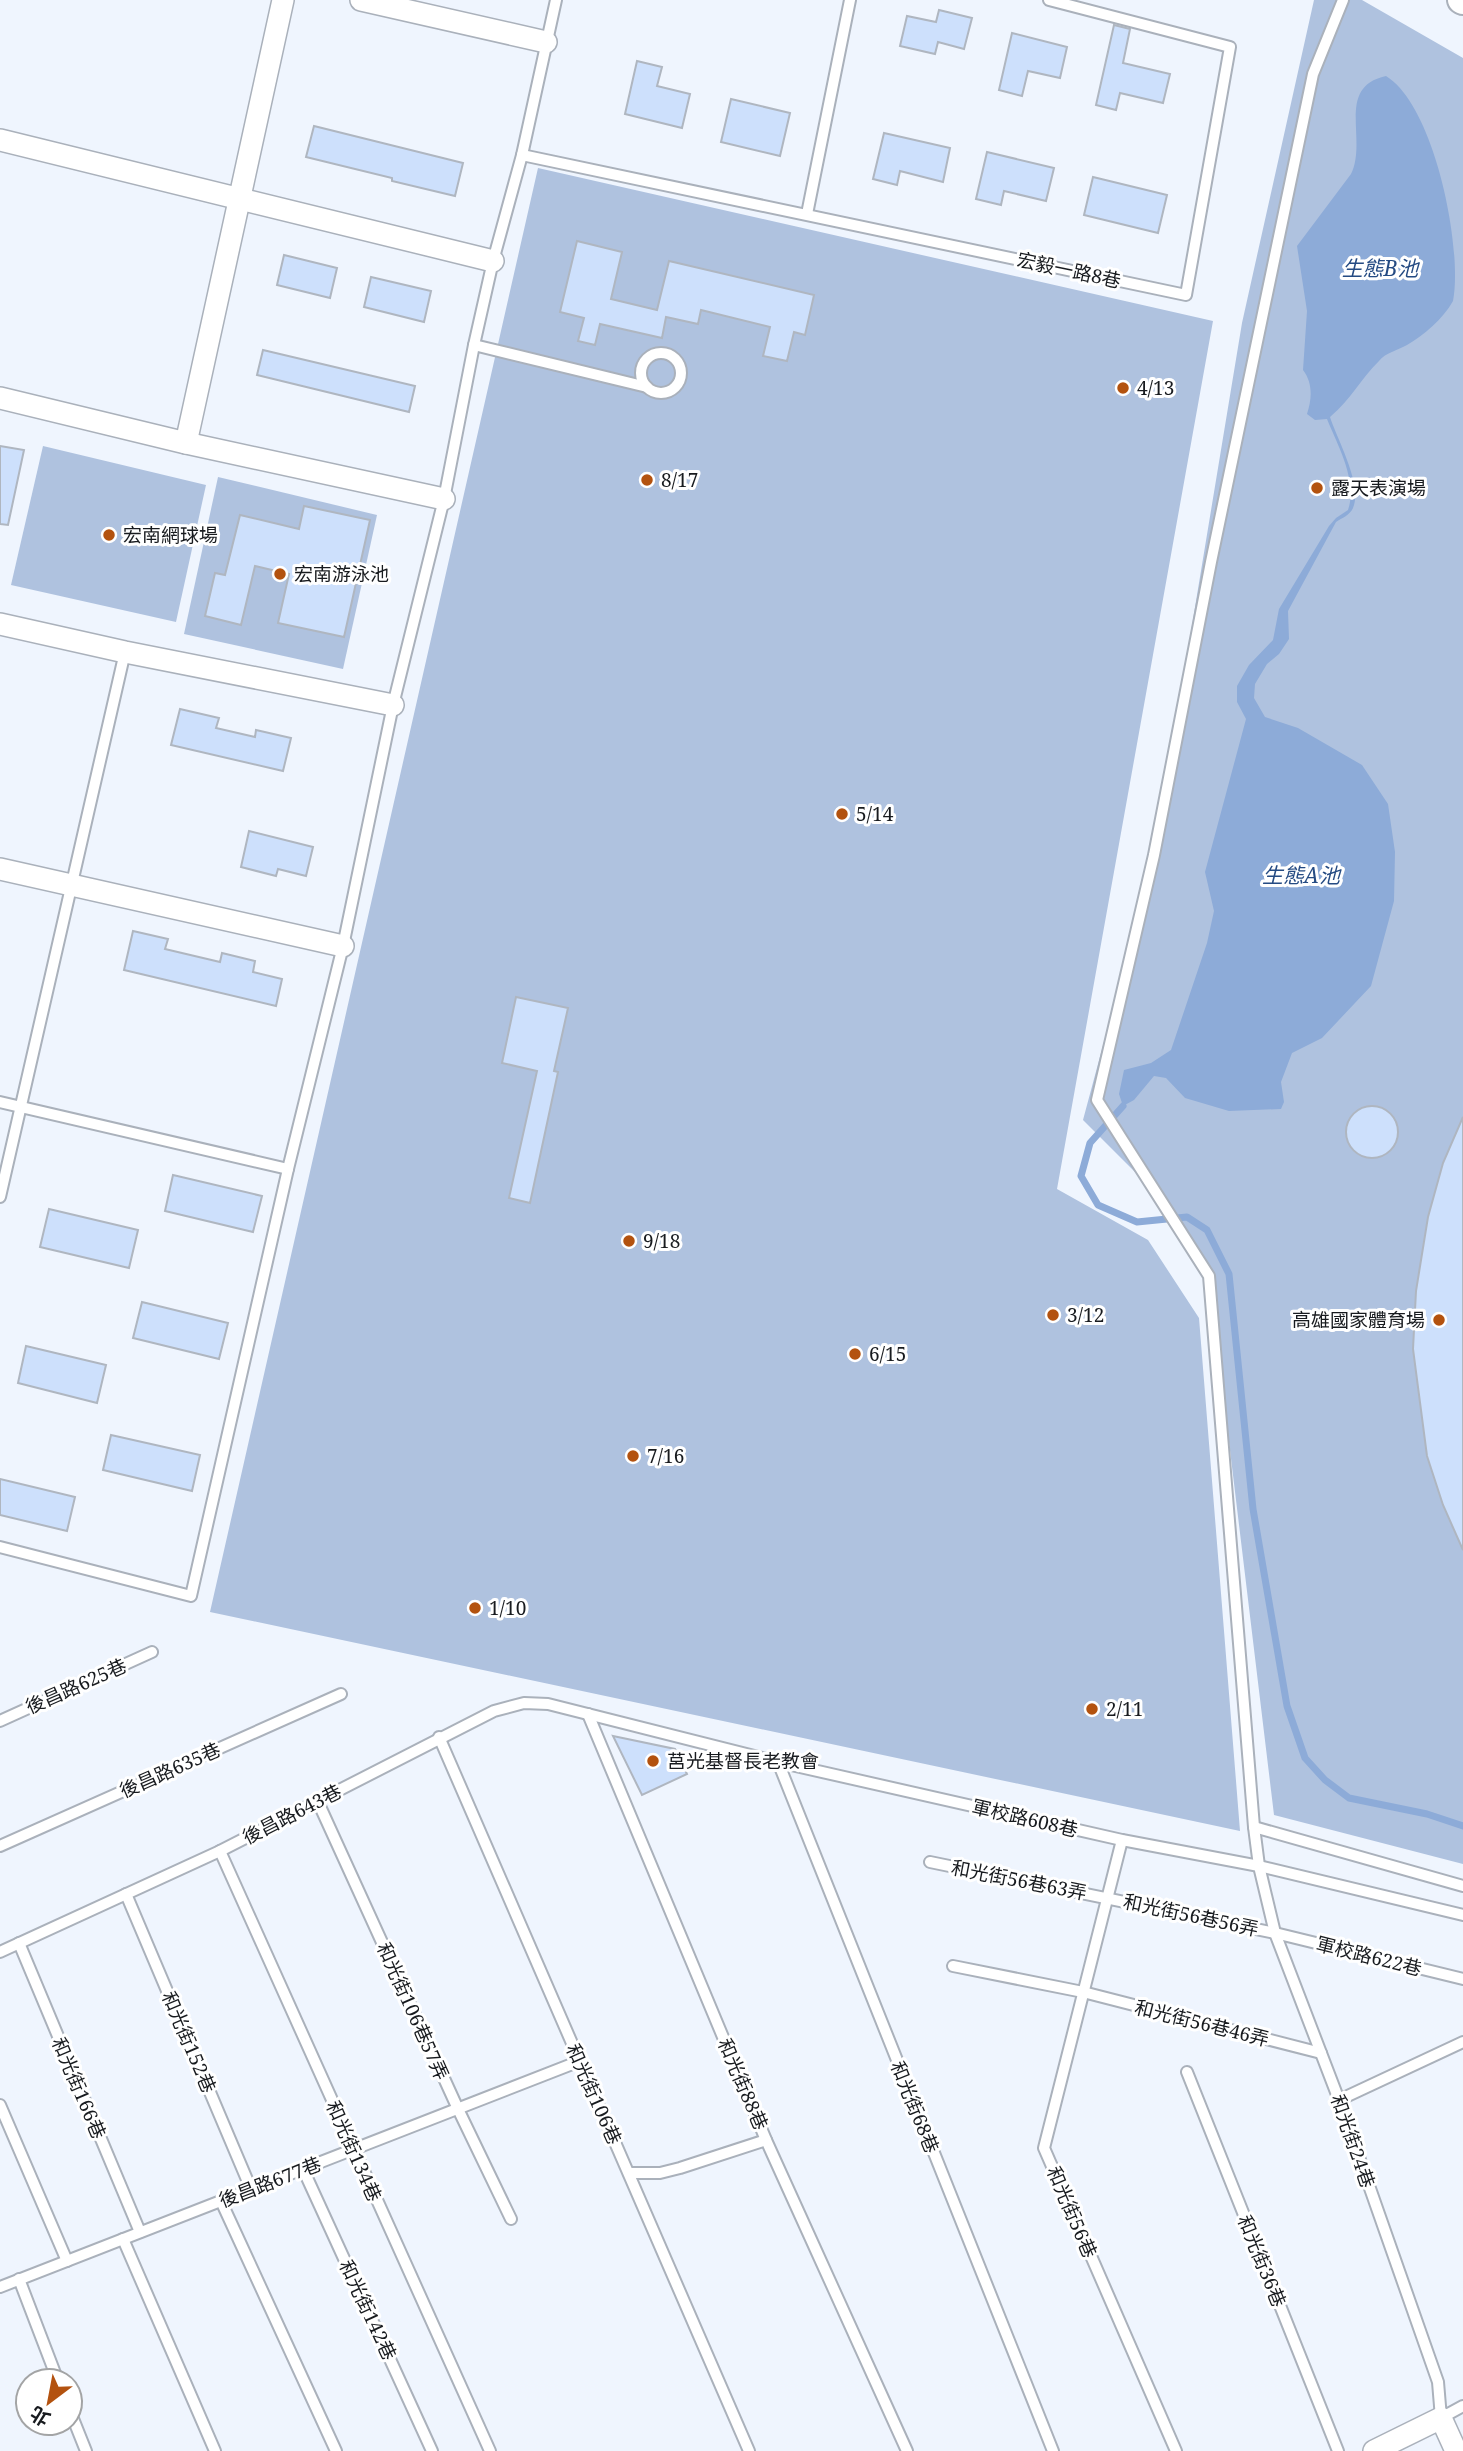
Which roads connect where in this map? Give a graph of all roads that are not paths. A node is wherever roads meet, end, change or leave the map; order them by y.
1 (283, 0) edge
2 (360, 0) edge
3 (556, 0) edge
4 (850, 0) edge
5 (1049, 0) edge
6 (1343, 0) edge
7 (546, 42) junction
8 (0, 140) edge
9 (522, 155) junction
10 (240, 198) junction
11 (807, 214) junction
12 (493, 261) junction
13 (474, 345) junction
14 (646, 387) dead end
15 (0, 398) edge
16 (186, 443) junction
17 (444, 499) junction
18 (0, 624) edge
19 (125, 652) junction
20 (393, 705) junction
21 (0, 869) edge
22 (71, 887) junction
23 (343, 946) junction
24 (0, 1102) edge
25 (20, 1107) junction
26 (288, 1169) junction
27 (0, 1197) edge
28 (0, 1547) edge
29 (152, 1652) dead end
30 (341, 1693) dead end
31 (588, 1714) junction
32 (0, 1721) edge
33 (439, 1738) junction
34 (778, 1762) junction
35 (318, 1801) junction
36 (1254, 1827) junction
37 (1122, 1840) junction
38 (0, 1846) edge
39 (220, 1851) junction
40 (930, 1862) dead end
41 (1259, 1866) junction
42 (1463, 1886) edge
43 (126, 1894) junction
44 (1108, 1897) junction
45 (1463, 1915) edge
46 (1275, 1933) junction
47 (19, 1943) junction
48 (0, 1952) edge
49 (953, 1966) dead end
50 (1463, 1979) edge
51 (1083, 1992) junction
52 (1463, 2042) edge
53 (1321, 2053) junction
54 (580, 2061) junction
55 (1187, 2071) dead end
56 (1339, 2100) junction
57 (0, 2105) edge
58 (458, 2109) junction
59 (766, 2140) junction
60 (354, 2149) junction
61 (303, 2169) junction
62 (629, 2173) junction
63 (251, 2189) junction
64 (221, 2201) junction
65 (511, 2219) dead end
66 (140, 2232) junction
67 (123, 2239) junction
68 (67, 2261) junction
69 (19, 2279) junction
70 (0, 2287) edge
71 (53, 2367) edge
72 (1463, 2406) edge
73 (1441, 2418) junction
74 (215, 2451) edge
75 (336, 2451) edge
76 (432, 2451) edge
77 (490, 2451) edge
78 (749, 2451) edge
79 (907, 2451) edge
80 (1053, 2451) edge
81 (1176, 2451) edge
82 (1338, 2451) edge
83 (1374, 2451) edge
84 (1457, 2451) edge

1 - 10 street
2 - 7 street
3 - 7 lane
4 - 11 lane
5 - 11 lane, 宏毅一路8巷
6 - 36 lane, 和光街24巷
7 - 9 lane
8 - 10 street
9 - 11 lane, 宏毅一路8巷
9 - 12 lane
10 - 12 street
10 - 16 street
12 - 13 lane
13 - 14 lane
13 - 17 lane
15 - 16 street
16 - 17 street
17 - 20 lane
18 - 19 street
19 - 20 street
19 - 22 lane
20 - 23 lane
21 - 22 street
22 - 23 street
22 - 25 lane
23 - 26 lane
24 - 25 lane
25 - 26 lane
25 - 27 lane
26 - 28 lane
29 - 32 lane, 後昌路625巷
30 - 38 lane, 後昌路635巷
31 - 33 lane, 後昌路643巷
31 - 34 lane, 軍校路608巷
31 - 59 lane, 和光街88巷
33 - 35 lane, 後昌路643巷
33 - 54 lane, 和光街106巷
34 - 37 lane, 軍校路608巷
34 - 80 lane, 和光街68巷
35 - 39 lane, 後昌路643巷
35 - 58 lane, 和光街106巷57弄
36 - 41 lane, 和光街24巷
36 - 42 lane
37 - 41 lane, 軍校路608巷
37 - 44 lane, 和光街56巷
39 - 43 lane, 後昌路643巷
39 - 60 lane, 和光街134巷
40 - 44 lane, 和光街56巷63弄
41 - 45 lane, 軍校路608巷
41 - 46 lane, 和光街24巷
43 - 47 lane, 後昌路643巷
43 - 63 lane, 和光街152巷
44 - 46 lane, 和光街56巷56弄
44 - 51 lane, 和光街56巷
46 - 50 lane, 軍校路622巷
46 - 53 lane, 和光街24巷
47 - 48 lane, 後昌路643巷
47 - 66 lane, 和光街166巷
49 - 51 lane, 和光街56巷46弄
51 - 53 lane, 和光街56巷46弄
51 - 81 lane, 和光街56巷
52 - 56 lane
53 - 56 lane, 和光街24巷
54 - 58 lane, 後昌路677巷
54 - 62 lane, 和光街106巷
55 - 82 lane, 和光街36巷
56 - 73 lane, 和光街24巷
57 - 68 lane
58 - 60 lane, 後昌路677巷
58 - 65 lane, 和光街106巷57弄
59 - 62 lane
59 - 79 lane, 和光街88巷
60 - 61 lane, 後昌路677巷
60 - 77 lane, 和光街134巷
61 - 63 lane, 後昌路677巷
61 - 76 lane, 和光街142巷
62 - 78 lane, 和光街106巷
63 - 64 lane, 後昌路677巷
64 - 66 lane, 後昌路677巷
64 - 75 lane
66 - 67 lane, 後昌路677巷
67 - 68 lane, 後昌路677巷
67 - 74 lane
68 - 69 lane, 後昌路677巷
69 - 70 lane, 後昌路677巷
69 - 71 lane
72 - 73 lane
73 - 83 street
73 - 84 street

